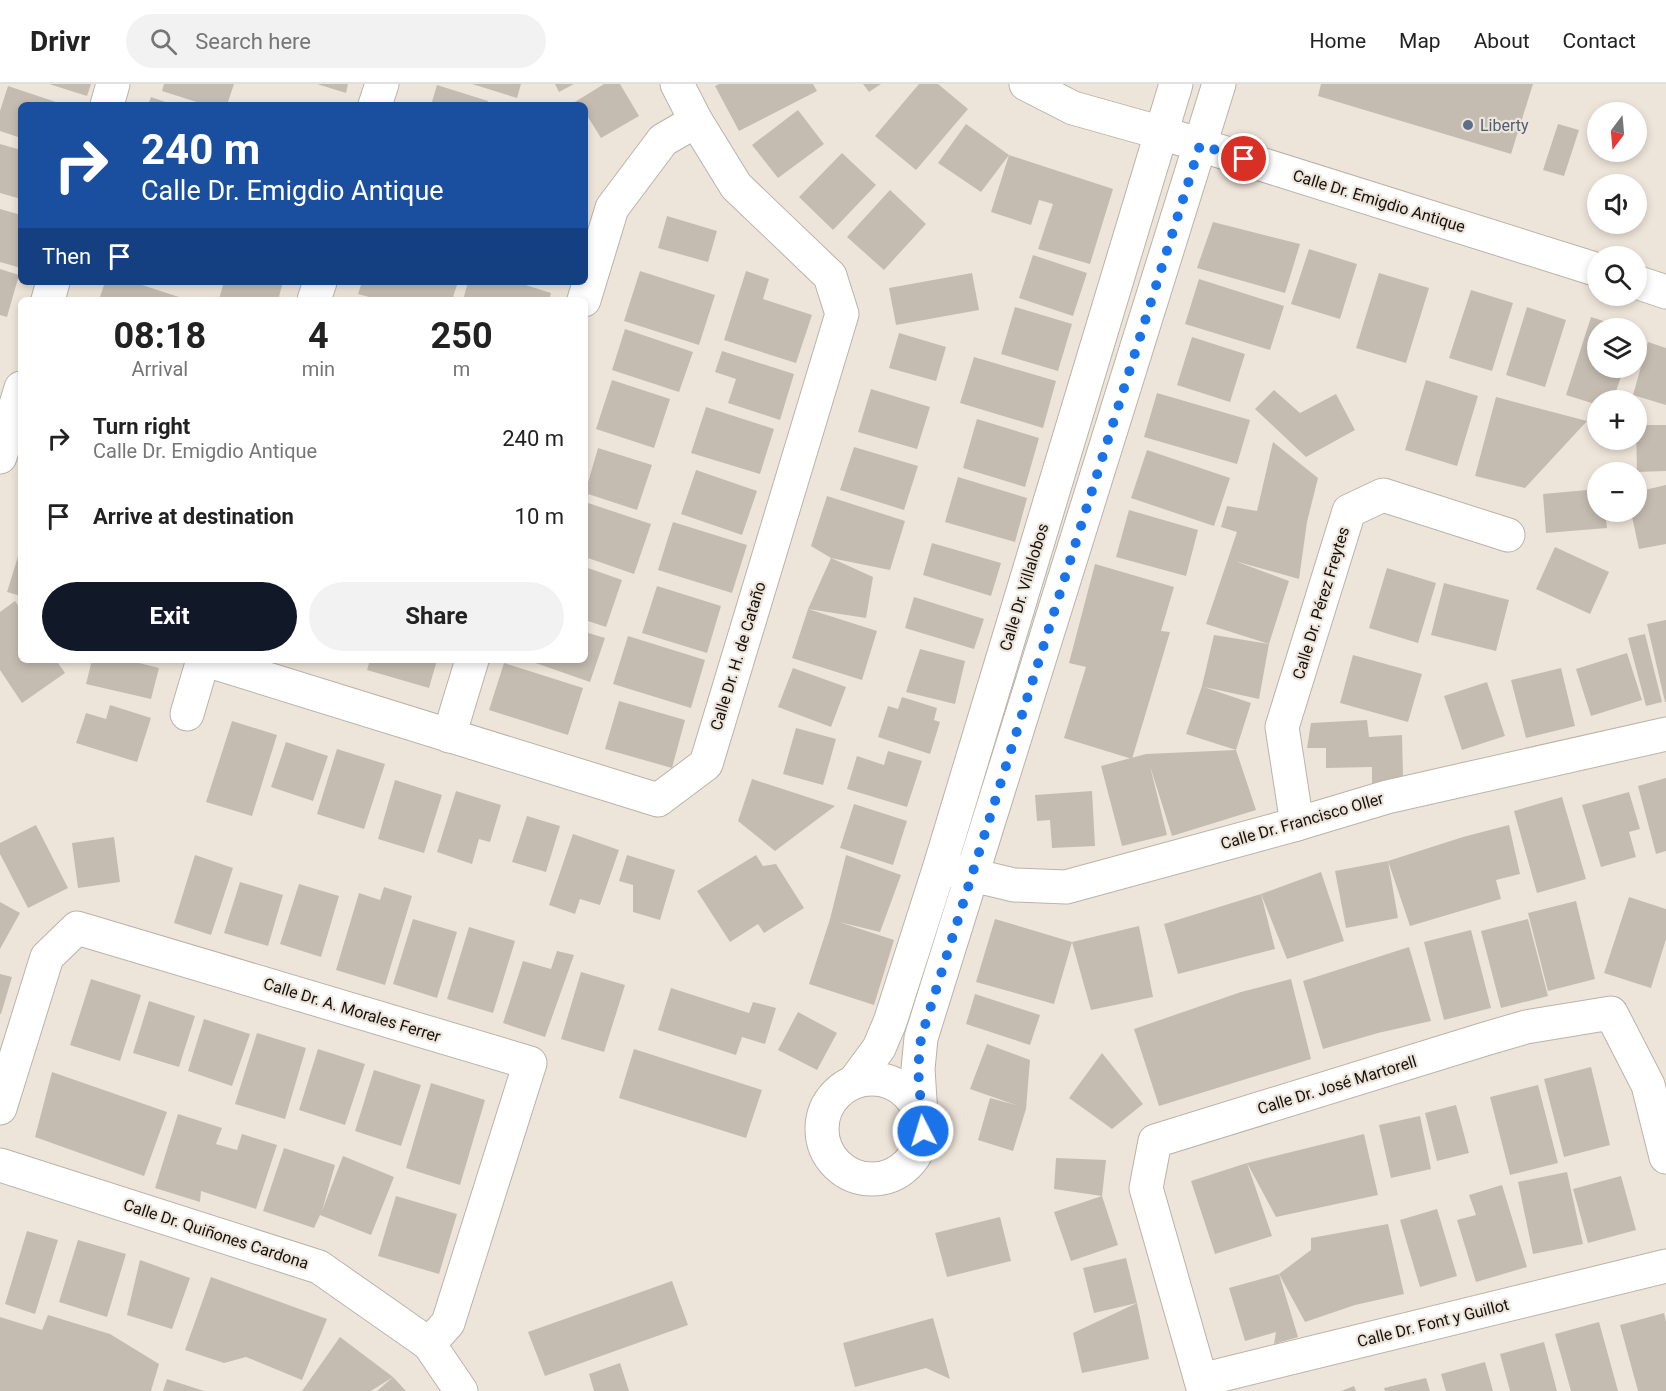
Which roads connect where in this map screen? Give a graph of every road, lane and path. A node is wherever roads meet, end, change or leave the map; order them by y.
1 (114, 84) edge
2 (381, 84) edge
3 (677, 84) edge
4 (1026, 84) edge
5 (1176, 84) edge
6 (1219, 84) edge
7 (108, 102) edge
8 (376, 102) edge
9 (696, 121) junction
10 (1162, 133) junction
11 (1200, 145) junction
12 (1587, 267) edge
13 (1647, 286) edge
14 (1666, 292) edge
15 (585, 297) edge
16 (18, 398) edge
17 (0, 457) edge
18 (1508, 535) dead end
19 (204, 663) edge
20 (215, 663) edge
21 (471, 663) edge
22 (187, 714) dead end
23 (1666, 734) edge
24 (448, 736) junction
25 (1297, 824) junction
26 (940, 866) junction
27 (971, 876) junction
28 (854, 1082) junction
29 (0, 1107) edge
30 (921, 1115) junction
31 (1666, 1157) edge
32 (0, 1165) edge
33 (1666, 1266) edge
34 (429, 1344) junction
35 (1203, 1385) edge
36 (461, 1391) edge

1 - 7 street
2 - 8 street
3 - 9 street, Calle Dr. H. de Cataño
4 - 10 street, Calle Dr. Emigdio Antique
5 - 10 street, Calle Dr. Villalobos
6 - 11 street
9 - 15 street
9 - 24 street, Calle Dr. H. de Cataño
10 - 11 street, Calle Dr. Emigdio Antique
10 - 26 street, Calle Dr. Villalobos
11 - 12 street, Calle Dr. Emigdio Antique
11 - 27 street
13 - 14 street
16 - 17 street
18 - 25 street, Calle Dr. Pérez Freytes
19 - 22 street
20 - 24 street, Calle Dr. H. de Cataño
21 - 24 street
23 - 25 street, Calle Dr. Francisco Oller
25 - 27 street, Calle Dr. Francisco Oller
26 - 27 street, Calle Dr. Francisco Oller
26 - 28 street, Calle Dr. Villalobos
27 - 30 street
28 - 30 street
28 - 30 street
29 - 34 street, Calle Dr. A. Morales Ferrer
31 - 35 street, Calle Dr. José Martorell
32 - 34 street, Calle Dr. Quiñones Cardona
33 - 35 street, Calle Dr. Font y Guillot
34 - 36 street, Calle Dr. Quiñones Cardona

